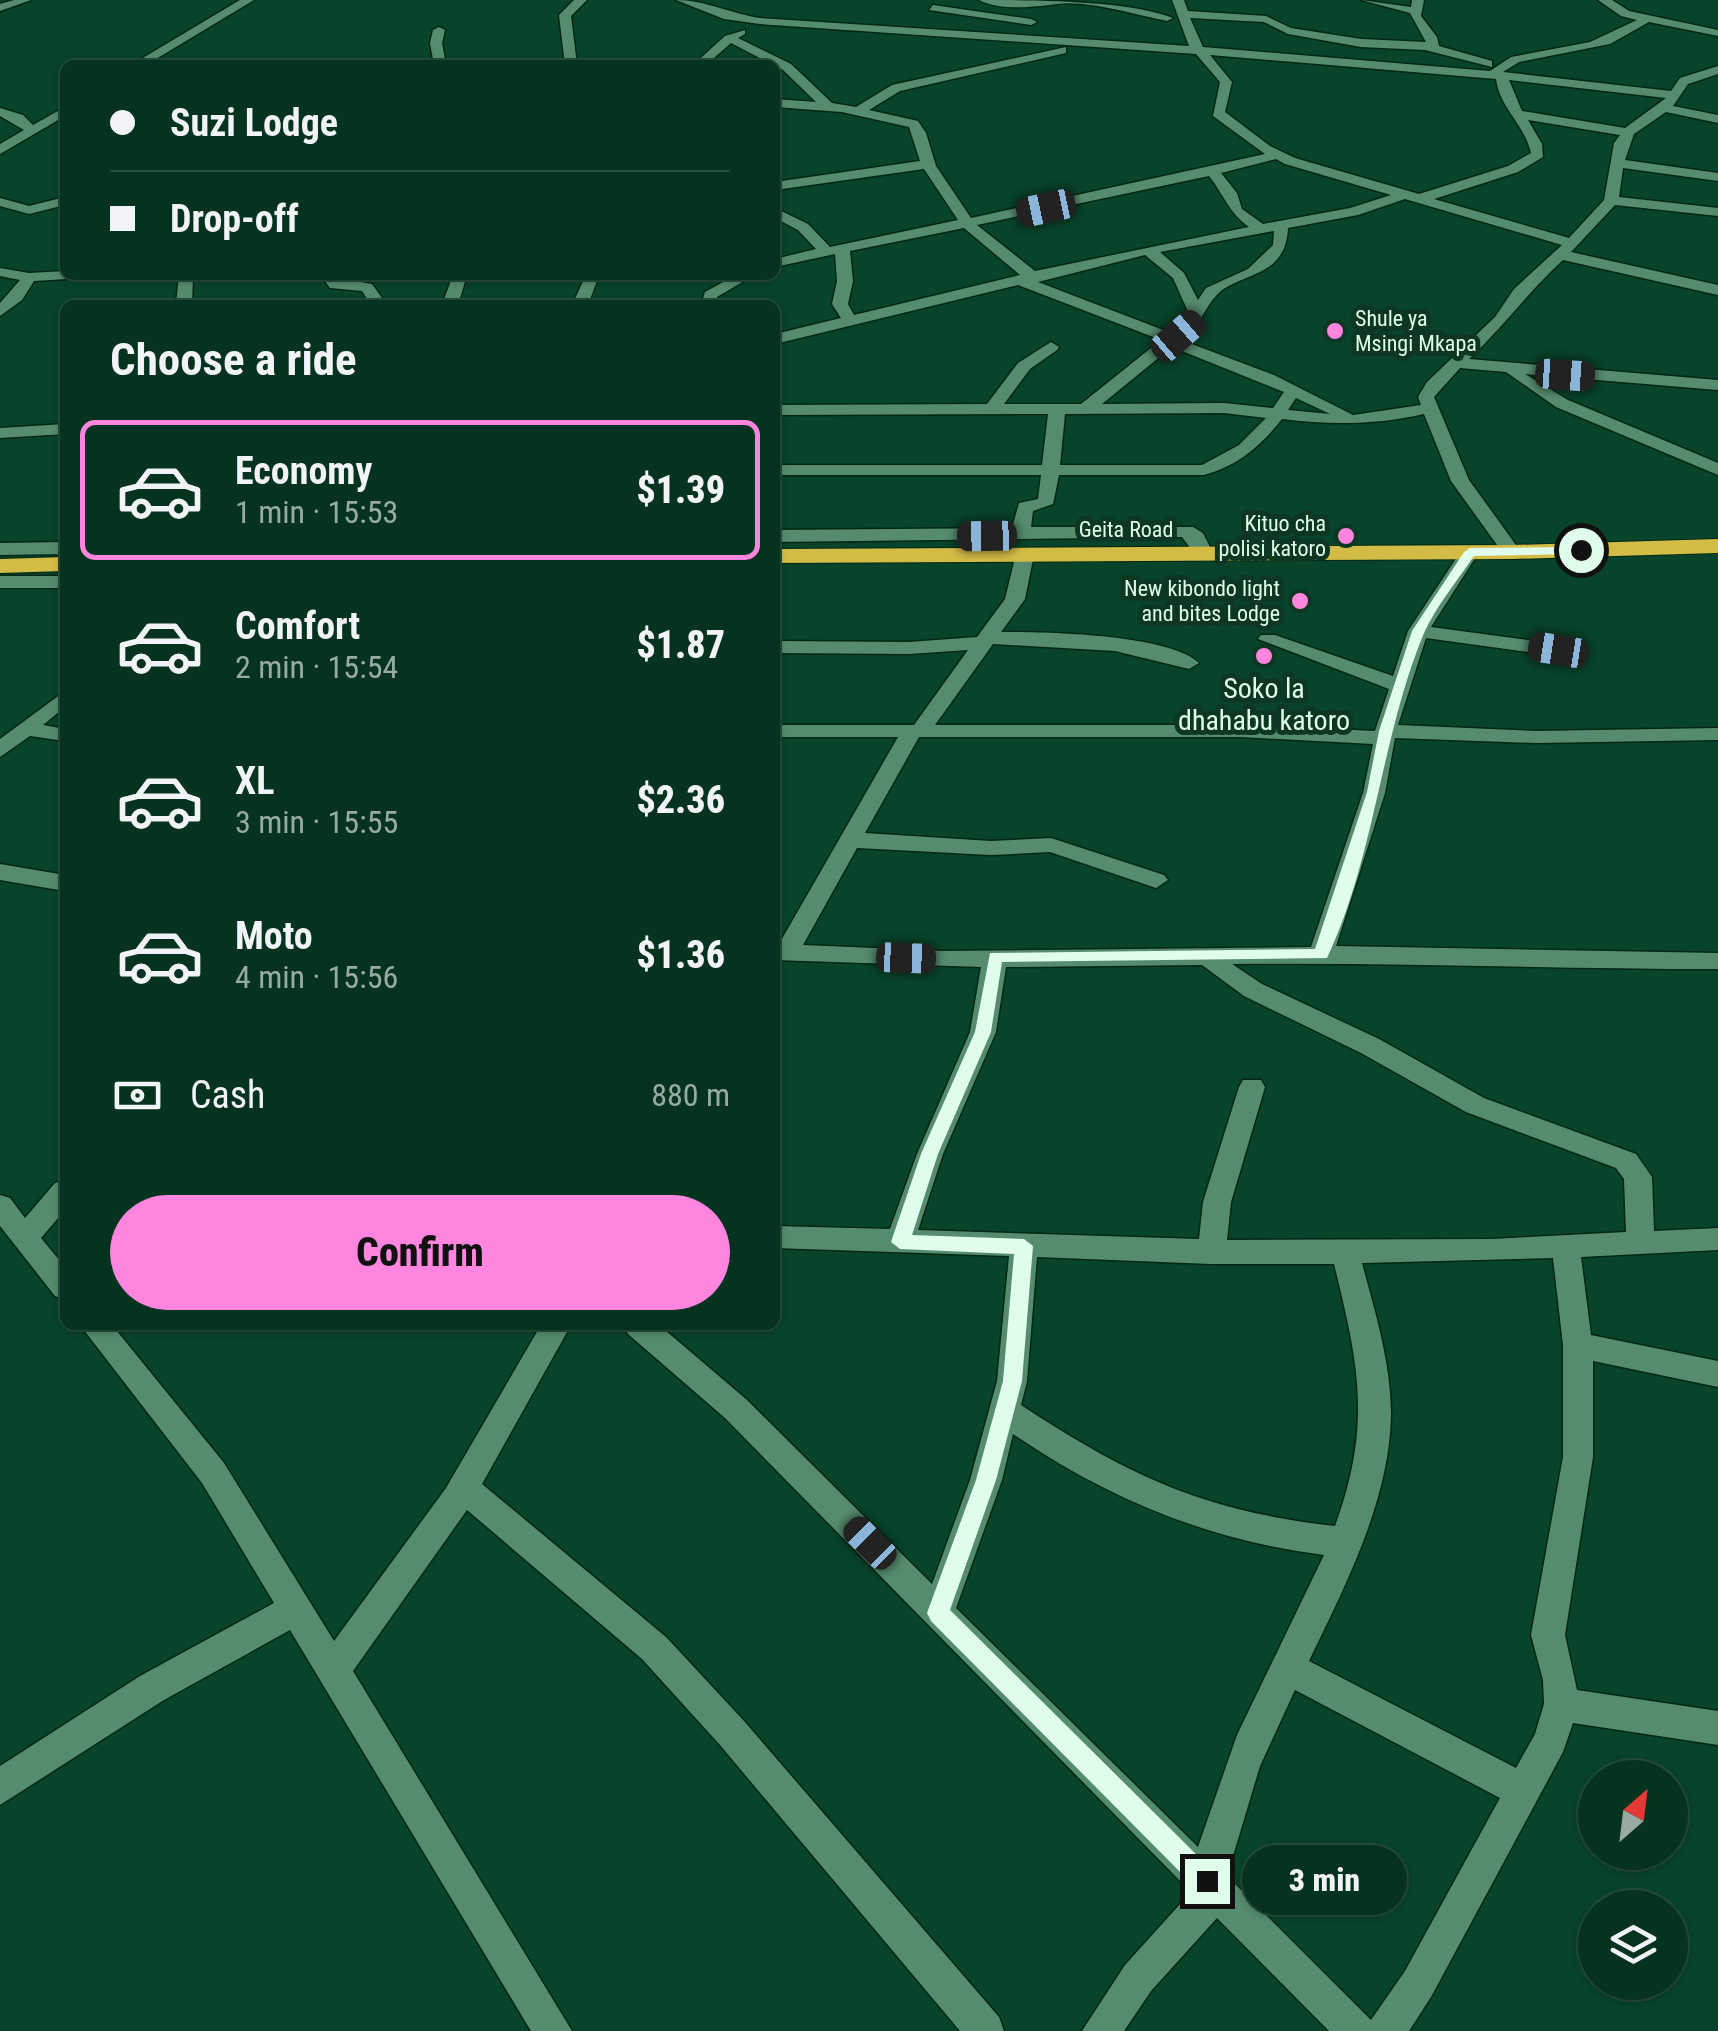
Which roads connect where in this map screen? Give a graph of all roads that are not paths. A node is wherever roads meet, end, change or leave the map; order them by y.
1 (26, 0) edge
2 (222, 0) edge
3 (580, 0) edge
4 (682, 0) edge
5 (946, 0) edge
6 (985, 0) edge
7 (1056, 0) edge
8 (1368, 0) edge
9 (1604, 0) edge
10 (246, 1) edge
11 (708, 5) edge
12 (930, 5) junction
13 (1416, 6) edge
14 (0, 8) edge
15 (1176, 11) edge
16 (1647, 18) junction
17 (764, 21) junction
18 (439, 30) dead end
19 (908, 30) junction
20 (1718, 32) edge
21 (720, 35) junction
22 (1114, 37) junction
23 (1092, 42) junction
24 (1433, 48) junction
25 (1198, 51) junction
26 (146, 60) edge
27 (439, 60) edge
28 (570, 60) edge
29 (706, 60) edge
30 (772, 60) edge
31 (780, 64) edge
32 (1718, 70) edge
33 (1498, 73) junction
34 (1718, 85) edge
35 (1674, 95) junction
36 (780, 103) edge
37 (827, 106) junction
38 (859, 111) junction
39 (0, 112) edge
40 (60, 114) edge
41 (1515, 114) junction
42 (1718, 119) edge
43 (33, 131) junction
44 (1628, 132) junction
45 (0, 150) edge
46 (1278, 155) junction
47 (1618, 163) junction
48 (928, 164) junction
49 (1214, 172) junction
50 (1718, 177) edge
51 (780, 185) edge
52 (1412, 197) junction
53 (1611, 200) junction
54 (0, 202) edge
55 (60, 203) edge
56 (1718, 212) edge
57 (780, 215) edge
58 (968, 223) junction
59 (1281, 228) junction
60 (1263, 231) junction
61 (1571, 242) junction
62 (1148, 250) junction
63 (834, 251) junction
64 (1558, 254) junction
65 (780, 262) edge
66 (0, 272) edge
67 (60, 275) edge
68 (29, 278) junction
69 (1029, 279) junction
70 (331, 280) edge
71 (739, 280) edge
72 (1718, 290) edge
73 (712, 299) edge
74 (376, 300) edge
75 (0, 311) edge
76 (1198, 316) junction
77 (849, 320) junction
78 (780, 337) edge
79 (1172, 340) junction
80 (1051, 347) dead end
81 (1456, 363) junction
82 (1509, 370) junction
83 (1718, 385) edge
84 (1293, 390) junction
85 (1429, 408) junction
86 (992, 409) junction
87 (1057, 409) junction
88 (1084, 409) junction
89 (780, 410) edge
90 (1278, 414) junction
91 (1354, 420) junction
92 (60, 429) edge
93 (0, 433) edge
94 (1053, 469) junction
95 (780, 470) edge
96 (1718, 470) edge
97 (780, 536) edge
98 (1023, 545) junction
99 (1718, 546) edge
100 (60, 548) edge
101 (0, 549) edge
102 (1470, 552) junction
103 (1512, 552) junction
104 (780, 556) edge
105 (60, 564) edge
106 (0, 566) edge
107 (0, 582) edge
108 (60, 582) edge
109 (1418, 631) junction
110 (1268, 639) dead end
111 (986, 641) junction
112 (780, 647) edge
113 (1558, 650) dead end
114 (1188, 662) dead end
115 (1400, 686) junction
116 (60, 700) edge
117 (780, 731) edge
118 (916, 731) junction
119 (1385, 734) junction
120 (1718, 734) edge
121 (9, 735) edge
122 (60, 735) edge
123 (852, 840) junction
124 (0, 872) edge
125 (1156, 880) dead end
126 (60, 881) edge
127 (780, 950) edge
128 (780, 953) edge
129 (1321, 954) junction
130 (995, 957) junction
131 (1209, 957) junction
132 (1718, 961) edge
133 (1252, 1087) dead end
134 (60, 1197) edge
135 (0, 1206) edge
136 (780, 1236) edge
137 (24, 1237) junction
138 (1718, 1238) edge
139 (900, 1242) junction
140 (1640, 1242) junction
141 (1024, 1246) junction
142 (1566, 1247) junction
143 (1345, 1250) junction
144 (1211, 1253) junction
145 (60, 1282) edge
146 (99, 1330) edge
147 (553, 1330) edge
148 (644, 1330) edge
149 (1578, 1345) junction
150 (1718, 1374) edge
151 (1004, 1411) junction
152 (463, 1487) junction
153 (1345, 1542) junction
154 (296, 1609) junction
155 (938, 1613) junction
156 (1287, 1668) junction
157 (333, 1670) junction
158 (1561, 1704) junction
159 (1718, 1728) edge
160 (0, 1787) edge
161 (1522, 1790) junction
162 (1212, 1886) junction
163 (552, 2031) edge
164 (985, 2031) edge
165 (1101, 2031) edge
166 (1356, 2031) edge
167 (1386, 2031) edge

1 - 14 street
2 - 10 street
3 - 28 street
4 - 11 street
5 - 12 street
6 - 7 street
7 - 15 street
8 - 13 street
9 - 16 street
10 - 26 street
11 - 17 street
11 - 21 street
12 - 19 street
12 - 22 street
13 - 24 street
15 - 22 street
15 - 24 street
15 - 25 street
16 - 20 street
16 - 33 street
17 - 19 street
17 - 21 street
18 - 27 street
19 - 23 street
21 - 29 street
21 - 30 street
22 - 23 street
23 - 25 street
23 - 38 street
24 - 33 street
25 - 33 street
25 - 46 street
31 - 37 street
32 - 35 street
33 - 35 street
33 - 41 street
34 - 35 street
35 - 42 street
35 - 44 street
36 - 37 street
37 - 38 street
38 - 48 street
39 - 43 street
40 - 43 street
41 - 44 street
41 - 52 street
43 - 45 street
44 - 47 street
46 - 49 street
46 - 52 street
47 - 50 street
47 - 53 street
48 - 51 street
48 - 58 street
49 - 58 street
49 - 60 street
52 - 59 street
52 - 61 street
53 - 56 street
53 - 61 street
54 - 55 street
57 - 63 street
58 - 63 street
58 - 69 street
59 - 60 street
59 - 76 street
60 - 62 street
61 - 64 street
62 - 69 street
62 - 76 street
63 - 65 street
63 - 77 street
64 - 72 street
64 - 81 street
66 - 68 street
67 - 68 street
68 - 75 street
69 - 77 street
69 - 79 street
70 - 74 street
71 - 73 street
76 - 79 street
77 - 78 street
79 - 84 street
79 - 88 street
80 - 86 street
81 - 82 street
81 - 85 street
82 - 83 street
82 - 96 street
84 - 90 street
84 - 91 street
85 - 91 street
85 - 103 street
86 - 87 street
86 - 89 street
87 - 88 street
87 - 94 street
88 - 90 street
90 - 91 street
90 - 94 street
92 - 93 street
94 - 95 street
94 - 98 street
97 - 98 street
98 - 102 highway, Geita Road
98 - 104 highway, Geita Road
98 - 111 street
99 - 103 highway, Geita Road
100 - 101 street
102 - 103 highway, Geita Road
102 - 109 street
105 - 106 highway
107 - 108 street
109 - 113 street
109 - 115 street
110 - 115 street
111 - 112 street
111 - 114 street
111 - 118 street
115 - 119 street
116 - 121 street
117 - 118 street
118 - 119 street
118 - 123 street
119 - 120 street
119 - 129 street
121 - 122 street
123 - 125 street
123 - 127 street
124 - 126 street
128 - 130 street
129 - 131 street
129 - 132 street
130 - 131 street
130 - 139 street
131 - 140 street
133 - 144 street
134 - 137 street
135 - 137 street
136 - 139 street
137 - 145 street
138 - 140 street
139 - 141 street
140 - 142 street
141 - 144 street
141 - 151 street
142 - 143 street
142 - 149 street
143 - 144 street
143 - 153 street
146 - 154 street
147 - 152 street
148 - 155 street
149 - 150 street
149 - 158 street
151 - 153 street
151 - 155 street
152 - 157 street
152 - 164 street
153 - 156 street
154 - 157 street
154 - 160 street
155 - 162 street
156 - 161 street
156 - 162 street
157 - 163 street
158 - 159 street
158 - 161 street
161 - 167 street
162 - 165 street
162 - 166 street

